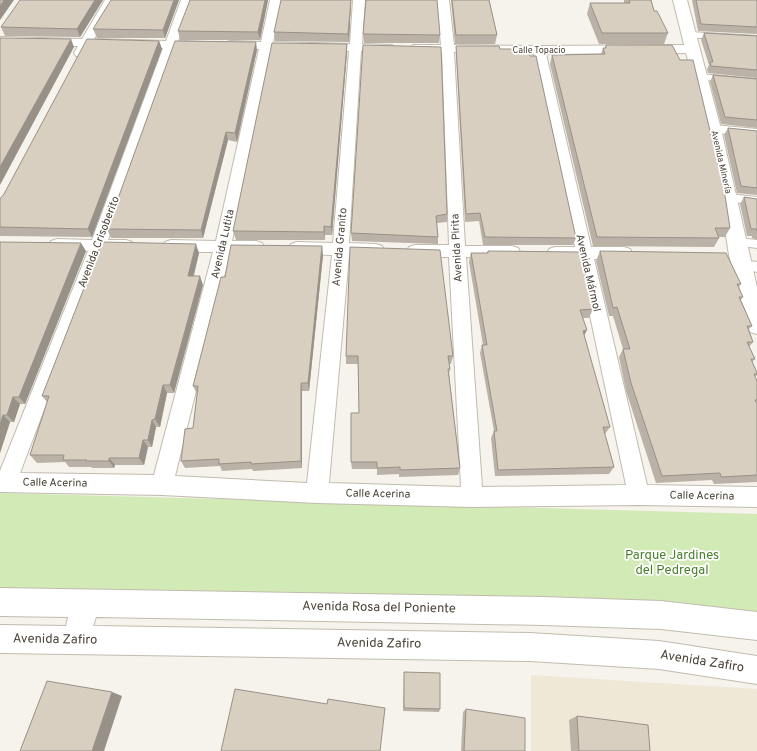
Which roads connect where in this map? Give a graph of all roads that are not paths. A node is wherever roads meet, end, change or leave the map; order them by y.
1 (111, 0) edge
2 (187, 0) edge
3 (276, 0) edge
4 (359, 0) edge
5 (443, 0) edge
6 (680, 0) edge
7 (757, 39) edge
8 (0, 41) edge
9 (691, 42) junction
10 (85, 43) junction
11 (170, 45) junction
12 (265, 46) junction
13 (355, 47) junction
14 (448, 49) junction
15 (539, 50) junction
16 (74, 64) edge
17 (700, 77) junction
18 (757, 82) edge
19 (713, 129) junction
20 (757, 133) edge
21 (729, 198) junction
22 (757, 201) edge
23 (45, 244) edge
24 (757, 244) edge
25 (98, 246) junction
26 (224, 247) junction
27 (341, 248) junction
28 (457, 252) junction
29 (584, 253) junction
30 (638, 254) edge
31 (740, 257) edge
32 (757, 326) edge
33 (3, 482) edge
34 (162, 486) junction
35 (317, 493) junction
36 (639, 495) junction
37 (472, 497) junction
38 (757, 497) edge
39 (0, 602) edge
40 (86, 604) junction
41 (757, 626) edge
42 (0, 639) edge
43 (76, 640) junction
44 (757, 670) edge

1 - 10 street
2 - 11 street, Avenida Crisoberito
3 - 12 street, Avenida Lutita
4 - 13 street, Avenida Granito
5 - 14 street, Avenida Pirita
6 - 9 street, Avenida Minería
7 - 9 street
8 - 10 street, Calle Topacio
9 - 15 street, Calle Topacio
9 - 17 street, Avenida Minería
10 - 11 street, Calle Topacio
10 - 16 street
11 - 12 street, Calle Topacio
11 - 25 street, Avenida Crisoberito
12 - 13 street, Calle Topacio
12 - 26 street, Avenida Lutita
13 - 14 street, Calle Topacio
13 - 27 street, Avenida Granito
14 - 15 street, Calle Topacio
14 - 28 street, Avenida Pirita
15 - 29 street, Avenida Mármol
17 - 18 street
17 - 19 street, Avenida Minería
19 - 20 street
19 - 21 street, Avenida Minería
21 - 22 street
21 - 31 street, Avenida Minería
23 - 25 street
24 - 31 street
25 - 26 street
25 - 33 street, Avenida Crisoberito
26 - 27 street
26 - 34 street, Avenida Lutita
27 - 28 street
27 - 35 street, Avenida Granito
28 - 29 street
28 - 37 street, Avenida Pirita
29 - 30 street
29 - 36 street, Avenida Mármol
31 - 32 street, Avenida Minería
33 - 34 street, Calle Acerina
34 - 35 street, Calle Acerina
35 - 37 street, Calle Acerina
36 - 37 street, Calle Acerina
36 - 38 street, Calle Acerina
39 - 40 street, Avenida Rosa del Poniente
40 - 41 street, Avenida Rosa del Poniente
40 - 43 street
42 - 43 street, Avenida Zafiro
43 - 44 street, Avenida Zafiro

